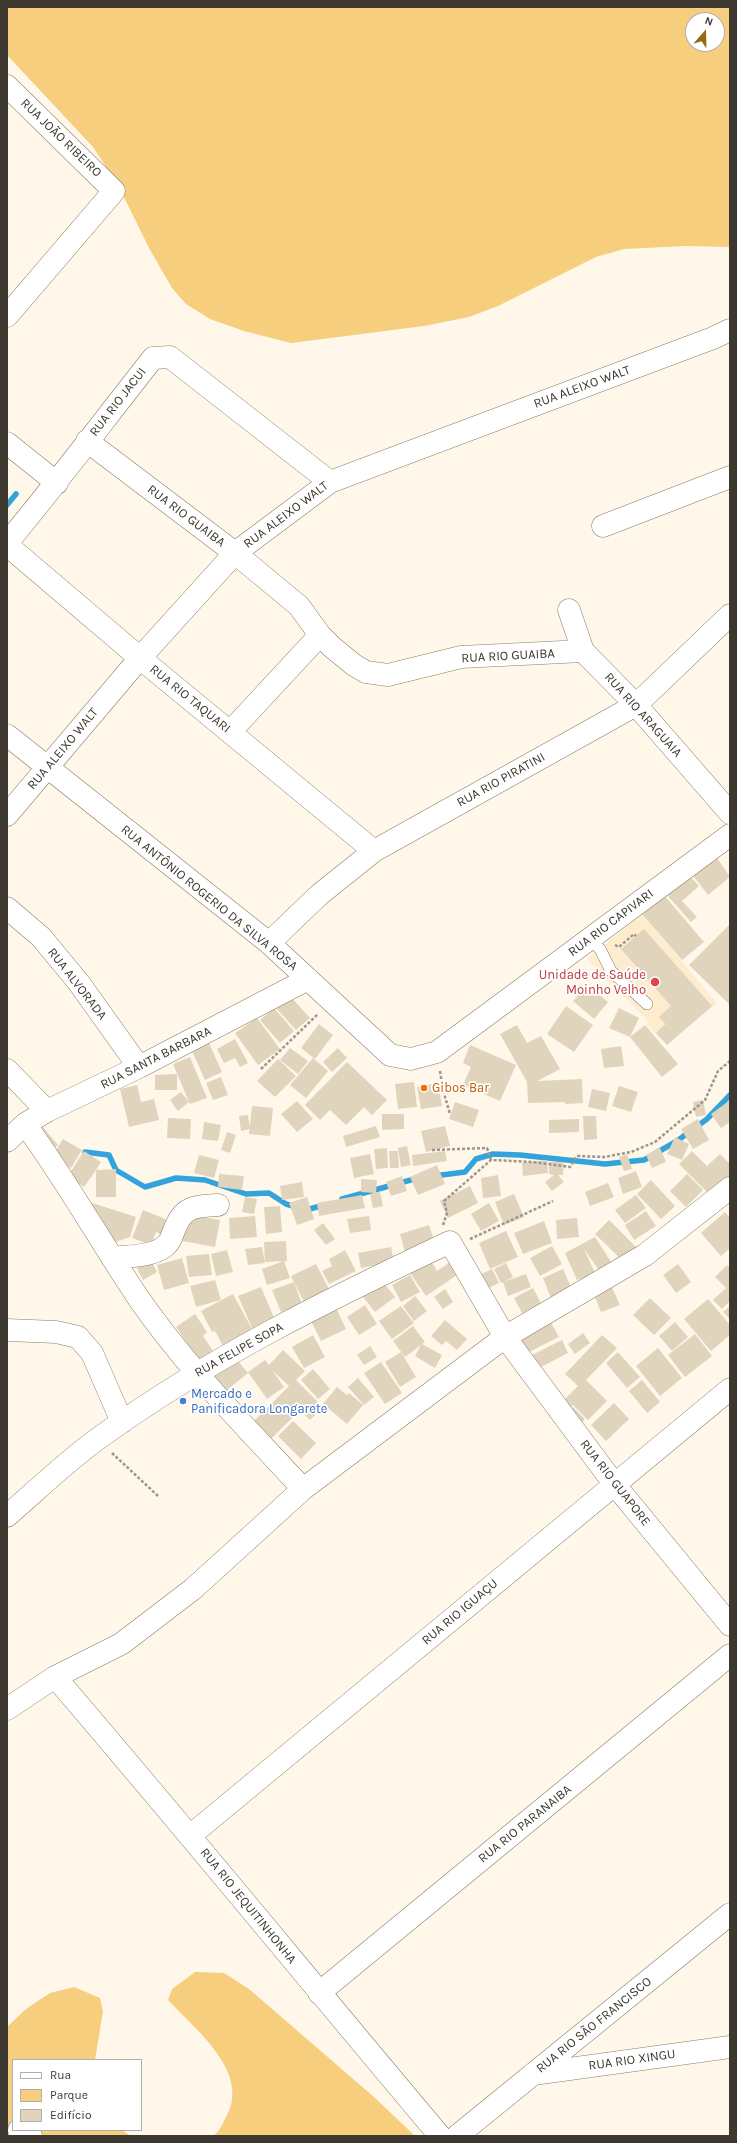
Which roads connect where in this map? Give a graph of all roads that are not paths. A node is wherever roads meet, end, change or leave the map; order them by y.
1 (7, 86) edge
2 (7, 316) edge
3 (730, 330) edge
4 (87, 441) junction
5 (7, 442) edge
6 (730, 477) edge
7 (330, 482) junction
8 (57, 483) junction
9 (603, 526) dead end
10 (7, 544) edge
11 (235, 553) junction
12 (569, 610) dead end
13 (730, 615) edge
14 (320, 635) junction
15 (584, 651) junction
16 (140, 658) junction
17 (636, 705) junction
18 (230, 732) junction
19 (7, 735) edge
20 (47, 768) junction
21 (730, 813) edge
22 (7, 815) edge
23 (730, 835) edge
24 (374, 851) junction
25 (7, 908) edge
26 (589, 939) junction
27 (269, 944) junction
28 (308, 979) junction
29 (647, 1004) dead end
30 (410, 1059) joint
31 (139, 1068) junction
32 (7, 1070) edge
33 (47, 1111) junction
34 (25, 1124) junction
35 (7, 1141) edge
36 (730, 1188) edge
37 (218, 1205) dead end
38 (448, 1238) joint
39 (112, 1258) junction
40 (7, 1330) edge
41 (505, 1337) junction
42 (197, 1373) junction
43 (730, 1389) edge
44 (122, 1422) junction
45 (614, 1485) junction
46 (303, 1489) junction
47 (7, 1516) edge
48 (730, 1625) edge
49 (730, 1655) edge
50 (55, 1677) junction
51 (7, 1709) edge
52 (191, 1835) junction
53 (730, 1914) edge
54 (319, 1993) junction
55 (730, 2047) edge
56 (533, 2074) junction
57 (21, 2131) edge
58 (31, 2136) edge
59 (440, 2136) edge
60 (457, 2136) edge

1 - 2 street, RUA JOÃO RIBEIRO
3 - 7 street, RUA ALEIXO WALT
4 - 7 street, RUA RIO JACUI
4 - 8 street, RUA RIO JACUI
4 - 11 street, RUA RIO GUAIBA
5 - 8 street
6 - 9 street
7 - 11 street, RUA ALEIXO WALT
8 - 10 street, RUA RIO JACUI
10 - 16 street, RUA RIO TAQUARI
11 - 14 street, RUA RIO GUAIBA
11 - 16 street, RUA ALEIXO WALT
12 - 15 street, RUA RIO ARAGUAIA
13 - 17 street, RUA RIO PIRATINI
14 - 15 street, RUA RIO GUAIBA
14 - 18 street
15 - 17 street, RUA RIO ARAGUAIA
16 - 18 street, RUA RIO TAQUARI
16 - 20 street, RUA ALEIXO WALT
17 - 21 street, RUA RIO ARAGUAIA
17 - 24 street, RUA RIO PIRATINI
18 - 24 street, RUA RIO TAQUARI
19 - 20 street, RUA ANTÔNIO ROGERIO DA SILVA ROSA
20 - 22 street, RUA ALEIXO WALT
20 - 27 street, RUA ANTÔNIO ROGERIO DA SILVA ROSA
23 - 26 street, RUA RIO CAPIVARI
24 - 27 street, RUA RIO PIRATINI
25 - 31 street, RUA ALVORADA
26 - 29 lane
26 - 30 street, RUA RIO CAPIVARI
27 - 28 street, RUA ANTÔNIO ROGERIO DA SILVA ROSA
28 - 30 street, RUA ANTÔNIO ROGERIO DA SILVA ROSA
28 - 31 street, RUA SANTA BARBARA
31 - 33 street, RUA SANTA BARBARA
32 - 33 street
33 - 34 street, RUA SANTA BARBARA
34 - 35 street, RUA SANTA BARBARA
34 - 39 street
36 - 41 street
37 - 39 street
38 - 41 street, RUA RIO GUAPORE
38 - 42 street, RUA FELIPE SOPA
39 - 42 street
40 - 44 street
41 - 45 street, RUA RIO GUAPORE
41 - 46 street
42 - 44 street, RUA FELIPE SOPA
42 - 46 street
43 - 45 street, RUA RIO IGUAÇU
44 - 47 street, RUA FELIPE SOPA
45 - 48 street, RUA RIO GUAPORE
45 - 52 street, RUA RIO IGUAÇU
46 - 50 street
49 - 54 street, RUA RIO PARANAIBA
50 - 51 street
50 - 52 street, RUA RIO JEQUITINHONHA
52 - 54 street, RUA RIO JEQUITINHONHA
53 - 56 street, RUA RIO SÃO FRANCISCO
54 - 59 street, RUA RIO JEQUITINHONHA
55 - 56 street, RUA RIO XINGU
56 - 60 street, RUA RIO SÃO FRANCISCO
57 - 58 street

